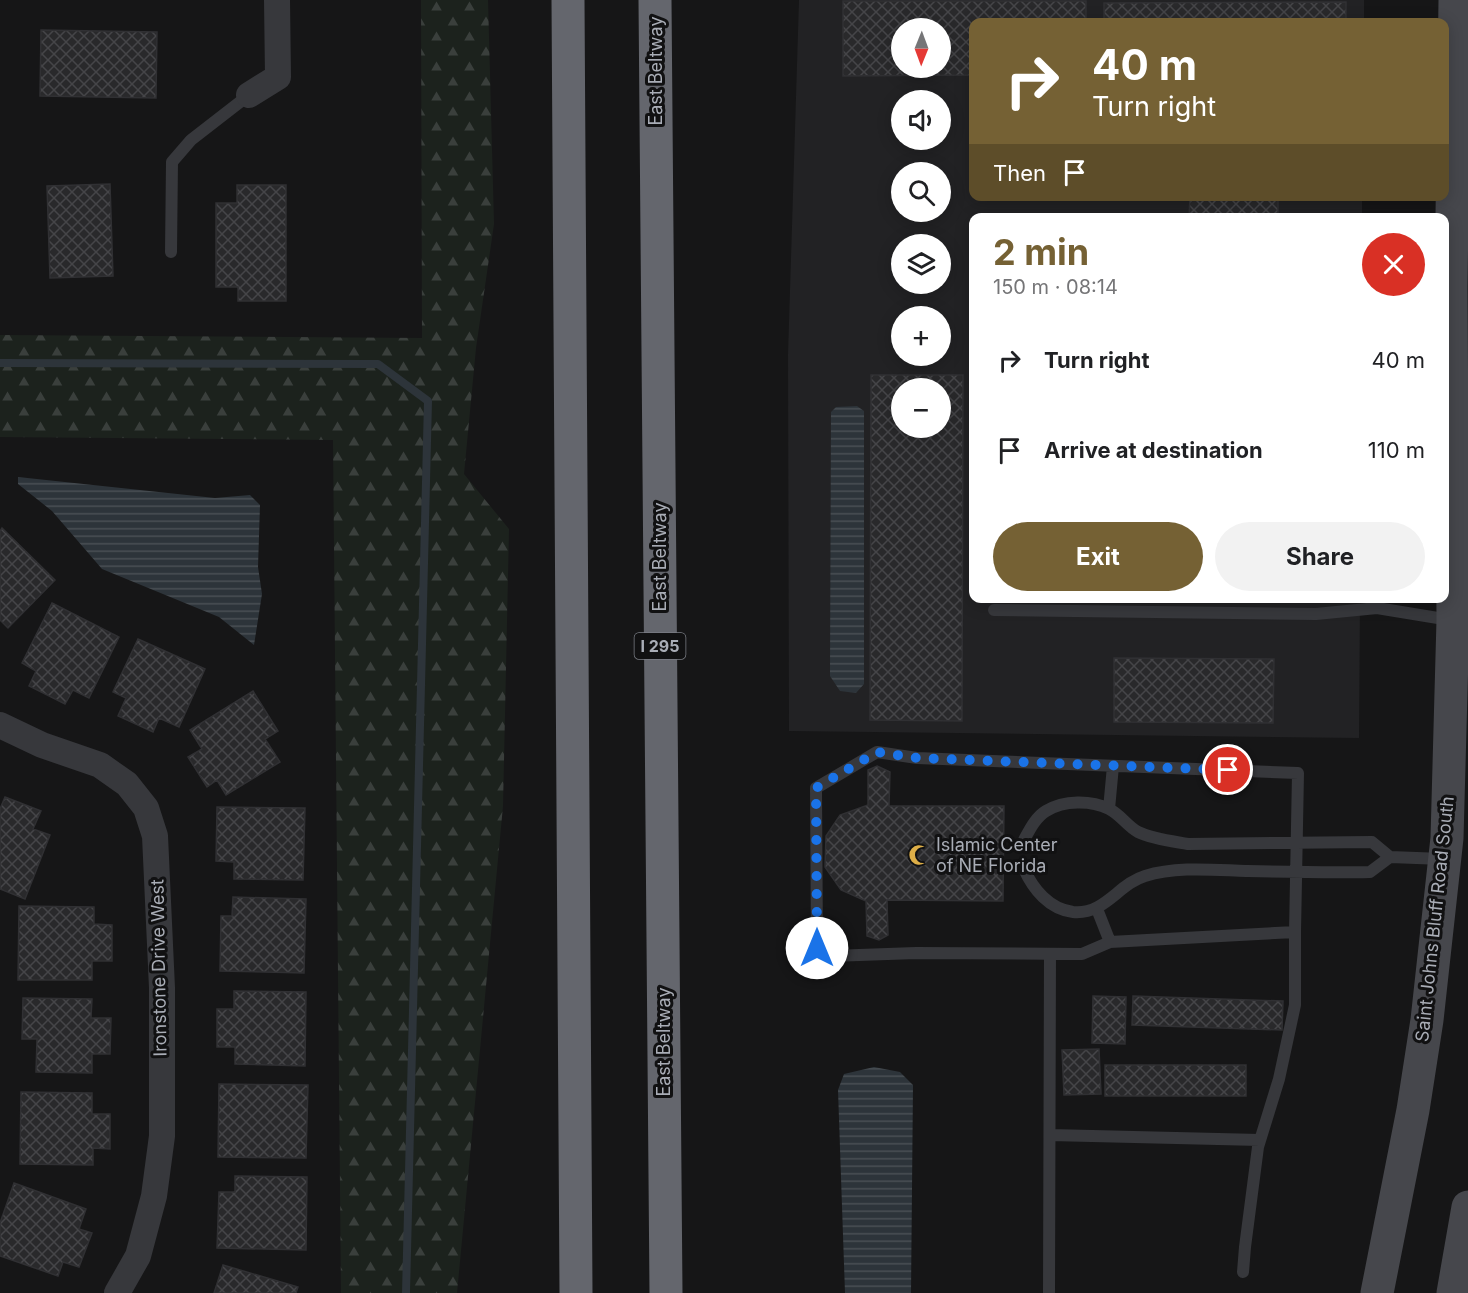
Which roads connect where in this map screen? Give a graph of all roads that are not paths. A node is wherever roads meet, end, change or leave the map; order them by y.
1 (277, 0) edge
2 (568, 0) edge
3 (655, 0) edge
4 (1455, 0) edge
5 (249, 95) joint
6 (171, 252) dead end
7 (994, 610) dead end
8 (1460, 622) edge
9 (0, 724) edge
10 (1113, 766) junction
11 (1110, 809) junction
12 (1024, 840) dead end
13 (1296, 842) junction
14 (1390, 857) junction
15 (1444, 859) junction
16 (1024, 869) dead end
17 (1296, 873) junction
18 (1097, 909) junction
19 (1295, 932) junction
20 (1110, 942) junction
21 (1050, 954) junction
22 (1050, 1135) junction
23 (1260, 1140) junction
24 (1468, 1207) edge
25 (1244, 1272) dead end
26 (1459, 1288) edge
27 (117, 1293) edge
28 (576, 1293) edge
29 (666, 1293) edge
30 (1049, 1293) edge
31 (1377, 1293) edge

1 - 5 street
2 - 28 highway
3 - 29 highway, East Beltway / I 295
4 - 8 main road, Saint Johns Bluff Road South
5 - 6 lane
7 - 8 lane
8 - 15 main road, Saint Johns Bluff Road South
9 - 27 street, Ironstone Drive West
10 - 11 lane
10 - 13 lane
10 - 21 lane
11 - 12 lane
11 - 13 lane
13 - 14 lane
13 - 17 lane
14 - 15 lane
14 - 17 lane
15 - 31 main road, Saint Johns Bluff Road South
16 - 18 lane
17 - 18 lane
17 - 19 lane
18 - 20 lane
19 - 20 lane
19 - 23 lane
20 - 21 lane
21 - 22 lane
22 - 23 lane
22 - 30 lane
23 - 25 lane
24 - 26 main road

